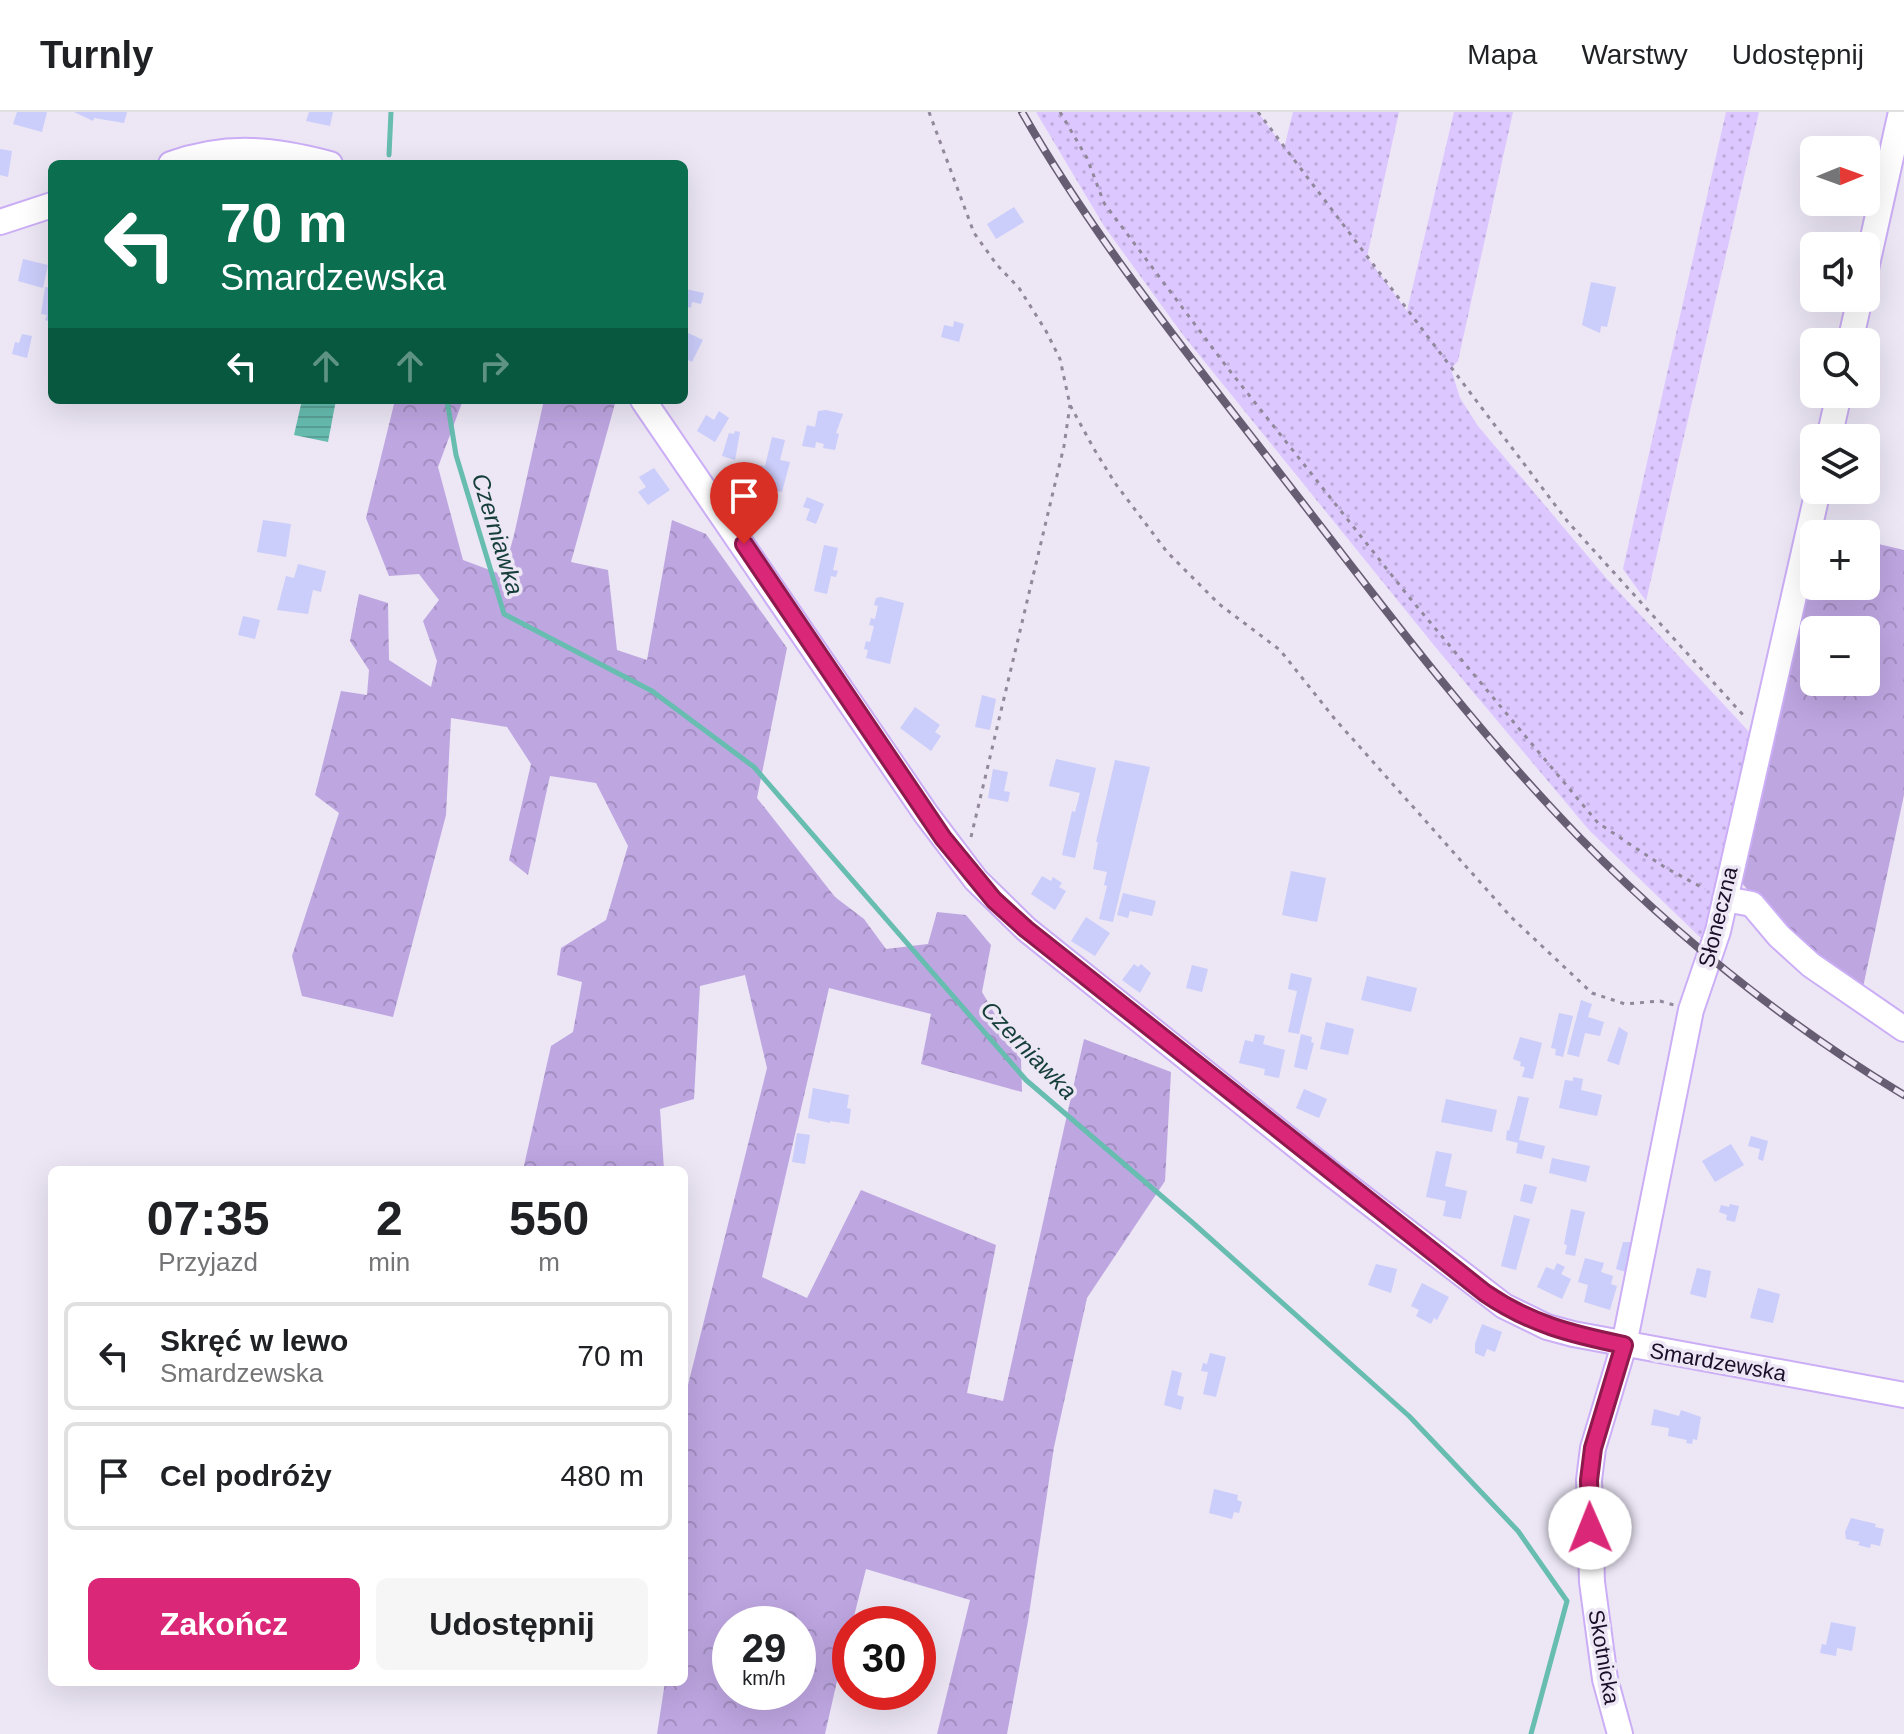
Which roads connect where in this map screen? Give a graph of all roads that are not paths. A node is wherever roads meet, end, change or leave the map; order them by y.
1 (1901, 112) edge
2 (184, 160) edge
3 (307, 160) edge
4 (48, 206) edge
5 (0, 222) edge
6 (1874, 232) edge
7 (646, 404) edge
8 (1815, 504) edge
9 (1725, 899) junction
10 (1904, 1029) edge
11 (1624, 1345) junction
12 (1904, 1395) edge
13 (1620, 1734) edge

1 - 6 street
2 - 3 street
4 - 5 street
7 - 11 street, Smardzewska
8 - 9 street, Słoneczna
9 - 10 street
9 - 11 street, Słoneczna
11 - 12 street, Smardzewska
11 - 13 street, Skotnicka

